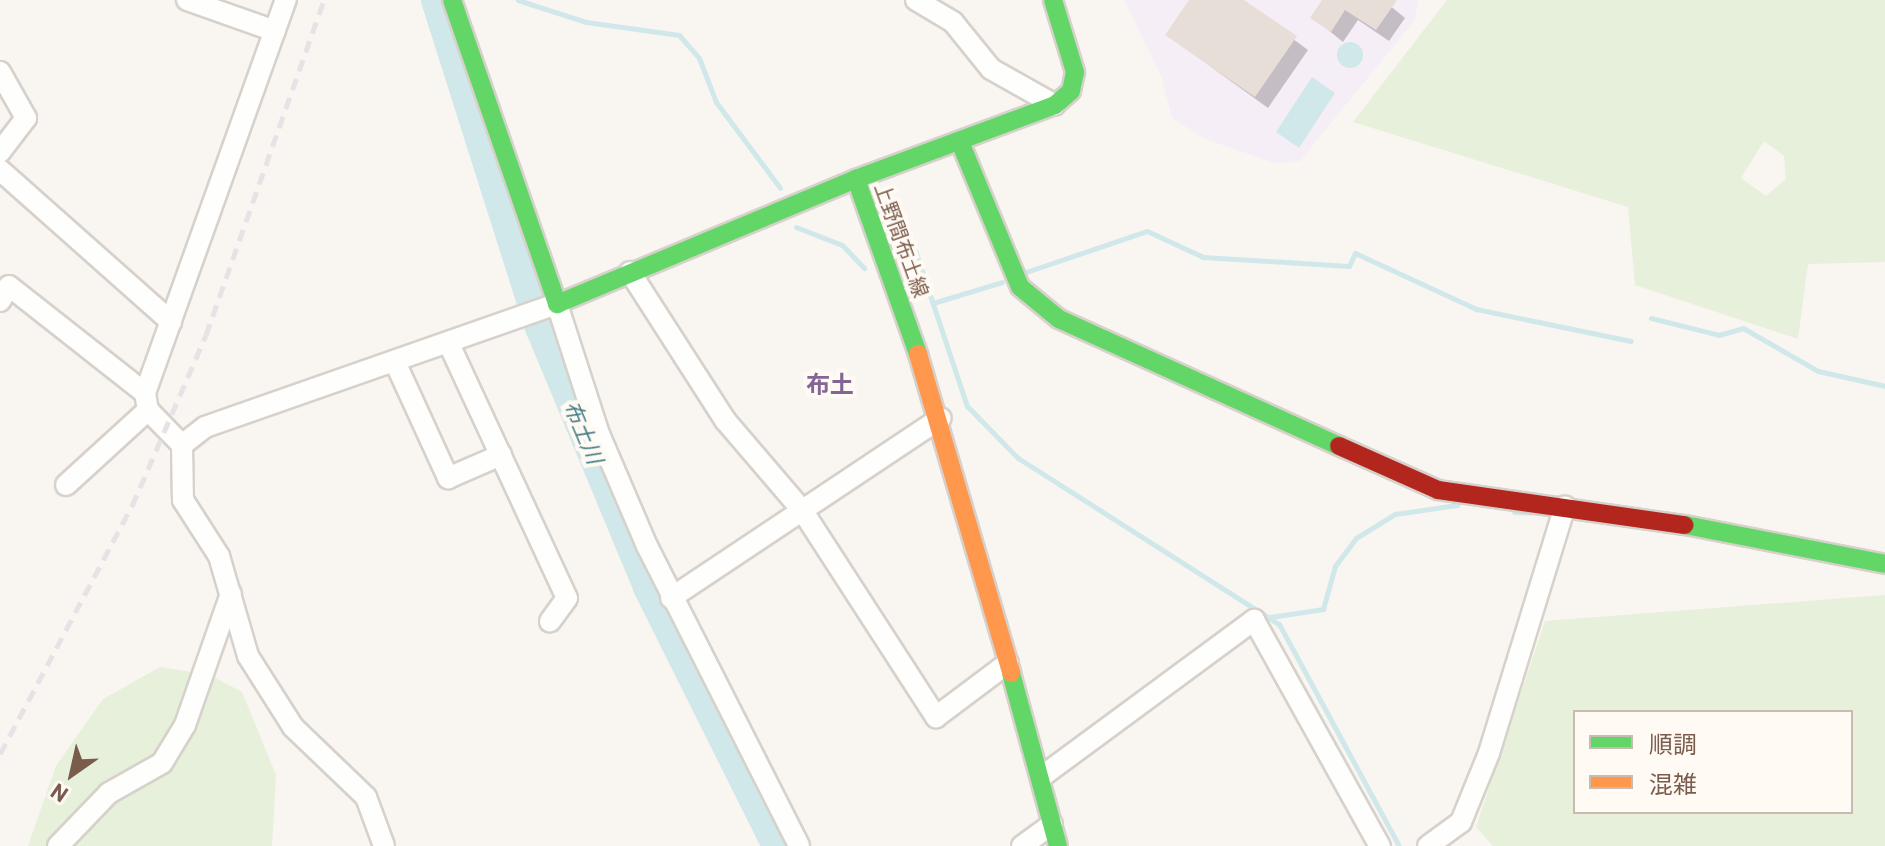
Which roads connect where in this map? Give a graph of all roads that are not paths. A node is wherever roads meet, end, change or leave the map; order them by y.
1 (187, 0) edge
2 (286, 0) edge
3 (452, 0) edge
4 (916, 0) edge
5 (1053, 0) edge
6 (275, 31) junction
7 (0, 72) edge
8 (1055, 105) junction
9 (960, 142) junction
10 (0, 152) edge
11 (0, 170) edge
12 (856, 179) junction
13 (630, 272) junction
14 (0, 301) edge
15 (552, 306) junction
16 (171, 322) junction
17 (449, 344) junction
18 (395, 362) junction
19 (147, 401) junction
20 (941, 418) junction
21 (182, 445) junction
22 (501, 455) junction
23 (66, 485) dead end
24 (1565, 506) junction
25 (802, 510) junction
26 (1885, 564) edge
27 (231, 594) junction
28 (671, 598) junction
29 (550, 621) dead end
30 (1008, 663) junction
31 (1041, 777) junction
32 (1052, 824) junction
33 (58, 846) edge
34 (384, 846) edge
35 (799, 846) edge
36 (1022, 846) edge
37 (1058, 846) edge
38 (1380, 846) edge
39 (1428, 846) edge

1 - 6 street
2 - 6 street
3 - 15 street
4 - 8 street
5 - 8 street
6 - 16 street
7 - 10 street
8 - 9 street
9 - 12 street
9 - 24 street
11 - 16 street
12 - 13 street, 上野間布土線
12 - 20 street, 上野間布土線
13 - 15 street, 上野間布土線
13 - 25 street
14 - 19 street
15 - 17 street
15 - 28 street
16 - 19 street
17 - 18 street
17 - 22 street
18 - 21 street
18 - 22 street
19 - 21 street
19 - 23 street
20 - 25 street
20 - 30 street, 上野間布土線
21 - 27 street
22 - 29 street
24 - 26 street
24 - 39 street
25 - 28 street
25 - 30 street
27 - 33 street
27 - 34 street
28 - 35 street
30 - 31 street, 上野間布土線
31 - 32 street, 上野間布土線
31 - 38 street
32 - 36 street
32 - 37 street, 上野間布土線

